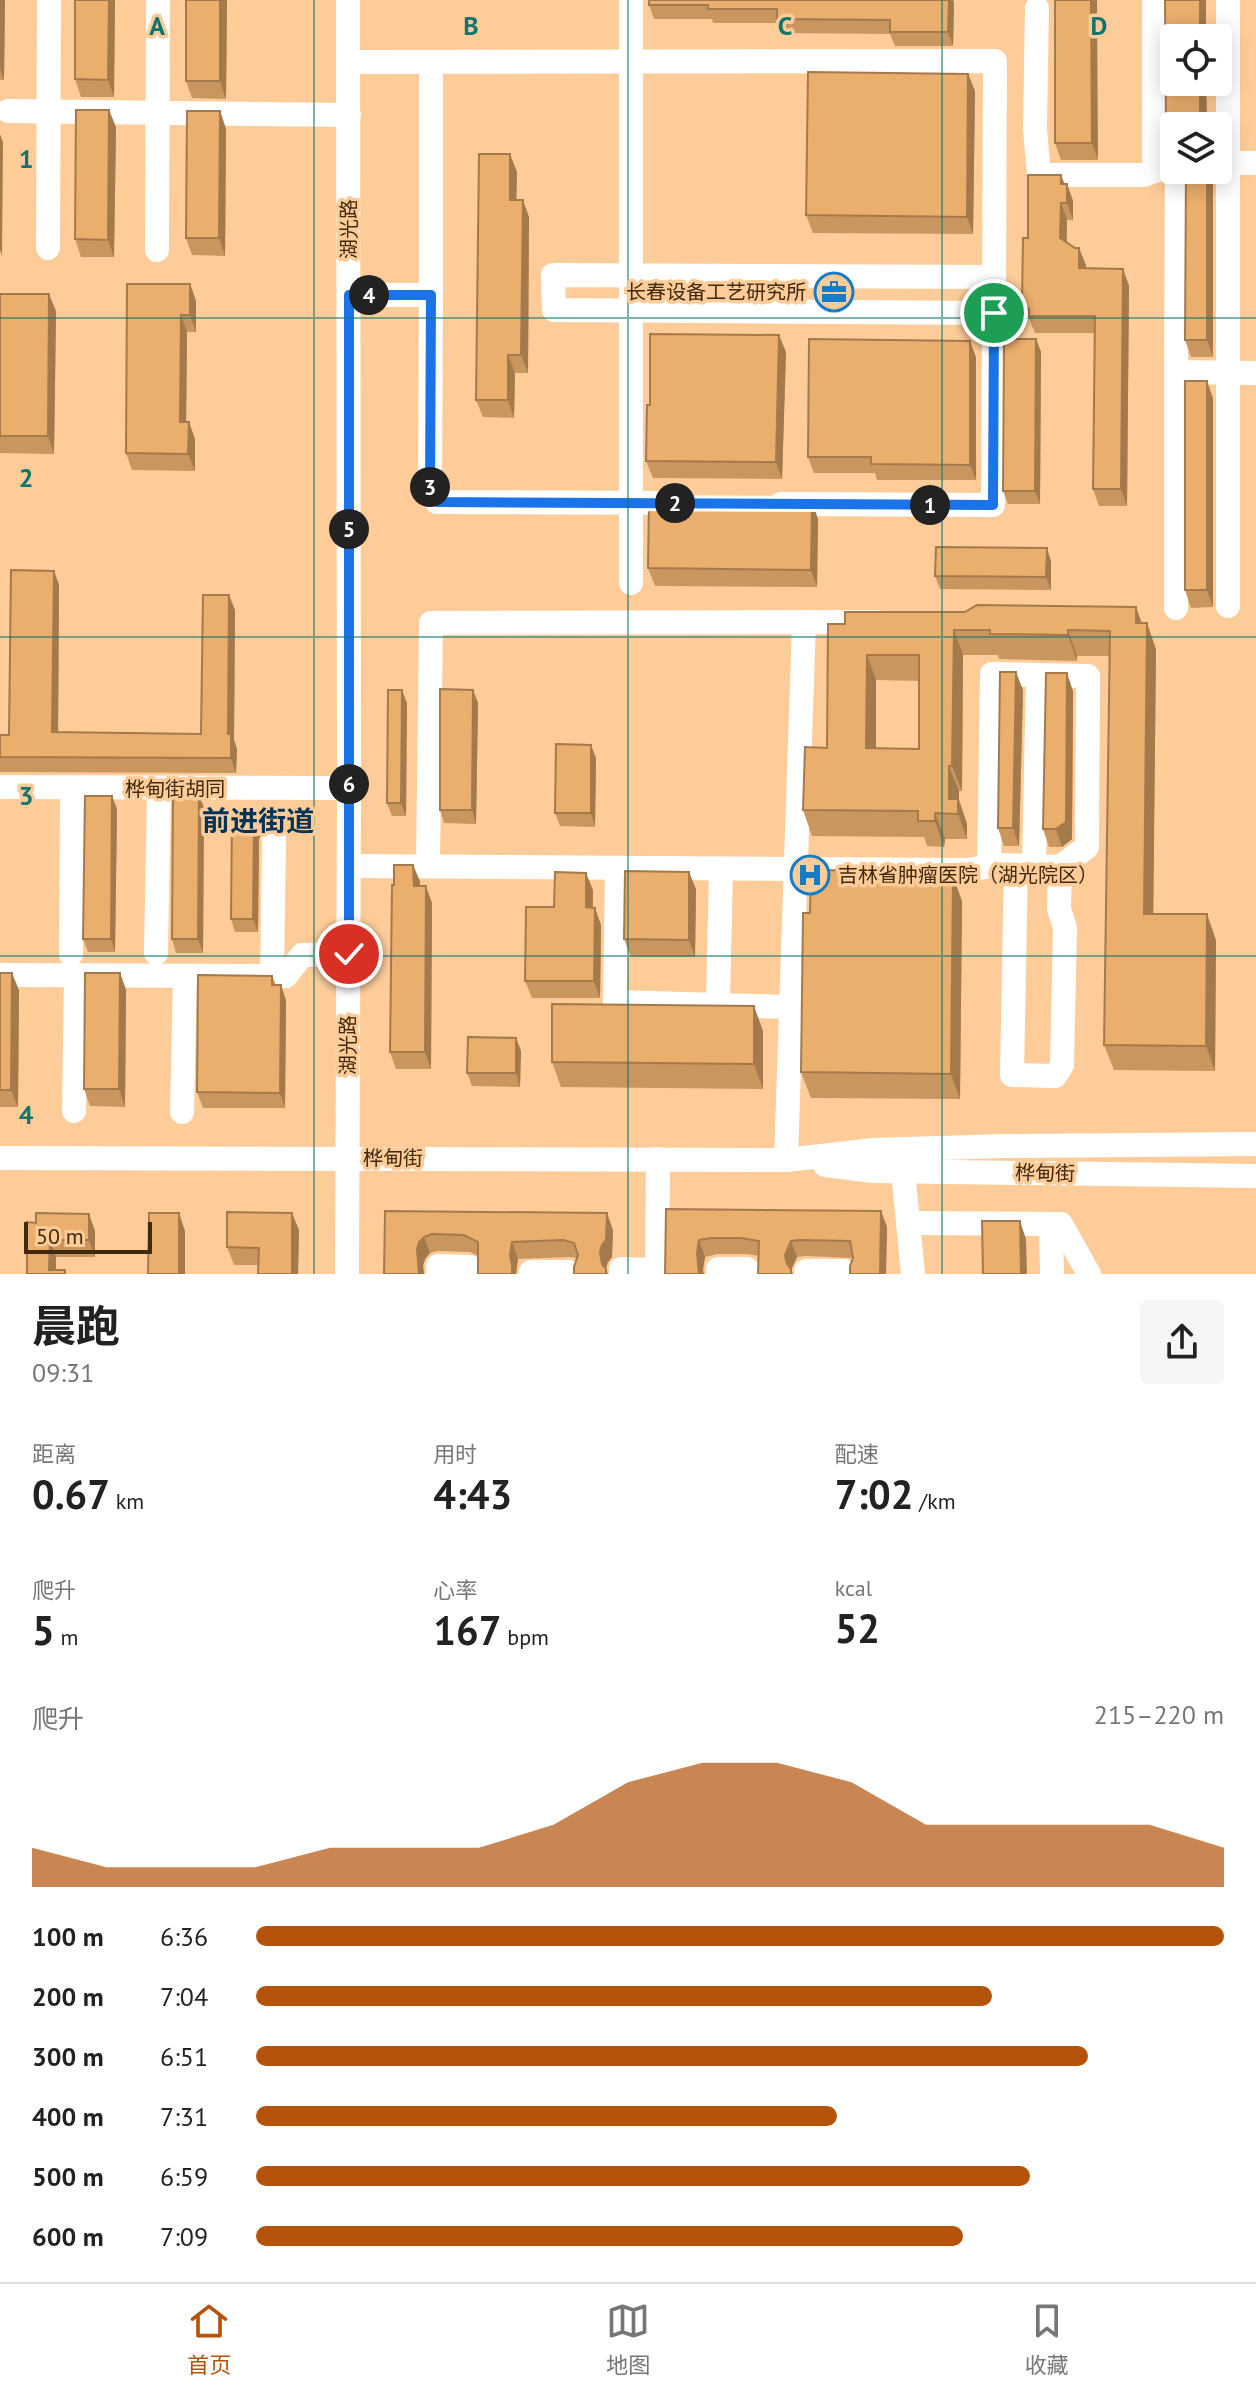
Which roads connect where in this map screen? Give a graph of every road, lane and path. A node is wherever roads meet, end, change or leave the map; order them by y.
1 (49, 0) edge
2 (158, 0) edge
3 (348, 0) edge
4 (631, 0) edge
5 (1154, 0) edge
6 (1228, 0) edge
7 (1037, 8) dead end
8 (348, 62) junction
9 (431, 62) junction
10 (631, 62) junction
11 (3, 111) edge
12 (49, 111) junction
13 (158, 112) junction
14 (1163, 112) edge
15 (1225, 112) edge
16 (349, 115) junction
17 (1232, 163) edge
18 (1256, 163) edge
19 (1160, 170) edge
20 (1169, 184) edge
21 (1224, 184) edge
22 (48, 248) dead end
23 (157, 250) dead end
24 (631, 275) junction
25 (766, 276) junction
26 (883, 277) junction
27 (994, 277) junction
28 (349, 295) junction
29 (431, 295) junction
30 (631, 310) junction
31 (766, 311) junction
32 (883, 312) junction
33 (994, 313) junction
34 (1176, 372) junction
35 (1228, 372) junction
36 (1256, 373) edge
37 (631, 503) junction
38 (710, 503) edge
39 (757, 503) edge
40 (631, 583) dead end
41 (1228, 606) dead end
42 (1176, 608) dead end
43 (804, 622) junction
44 (897, 622) edge
45 (1038, 675) junction
46 (0, 787) edge
47 (72, 788) junction
48 (349, 788) junction
49 (159, 789) junction
50 (274, 839) dead end
51 (349, 866) junction
52 (428, 866) junction
53 (1025, 866) junction
54 (989, 867) junction
55 (1060, 867) junction
56 (617, 868) junction
57 (721, 869) junction
58 (795, 869) junction
59 (156, 953) dead end
60 (349, 954) junction
61 (73, 965) junction
62 (0, 975) edge
63 (185, 976) junction
64 (272, 976) junction
65 (718, 1004) junction
66 (790, 1007) junction
67 (74, 1111) dead end
68 (182, 1112) dead end
69 (1256, 1144) edge
70 (0, 1158) edge
71 (348, 1158) junction
72 (658, 1159) junction
73 (786, 1160) junction
74 (903, 1171) junction
75 (1256, 1176) edge
76 (908, 1223) junction
77 (1051, 1224) junction
78 (657, 1272) edge
79 (347, 1274) edge
80 (438, 1274) edge
81 (470, 1274) edge
82 (531, 1274) edge
83 (569, 1274) edge
84 (621, 1274) edge
85 (718, 1274) edge
86 (747, 1274) edge
87 (806, 1274) edge
88 (844, 1274) edge
89 (913, 1274) edge
90 (1052, 1274) edge
91 (1089, 1274) edge

1 - 12 street
2 - 13 street
3 - 8 street, 湖光路
4 - 10 street
5 - 14 street
6 - 15 street
7 - 19 street
8 - 9 street
8 - 16 street, 湖光路
9 - 10 street
9 - 29 street
10 - 24 street
10 - 27 street
11 - 12 street
12 - 13 street
12 - 22 street
13 - 16 street
13 - 23 street
16 - 28 street, 湖光路
17 - 18 street
20 - 34 street
21 - 35 street
24 - 25 street
24 - 30 street
24 - 30 street
25 - 26 street
25 - 31 street
26 - 27 street
26 - 32 street
27 - 33 street
28 - 29 street
28 - 48 street, 湖光路
29 - 37 street
30 - 31 street
30 - 37 street
31 - 32 street
32 - 33 street
33 - 39 street
34 - 35 street
34 - 42 street
35 - 36 street
35 - 41 street
37 - 38 street
37 - 40 street
43 - 44 street
43 - 52 street
43 - 58 street
45 - 53 street
45 - 54 street
45 - 55 street
46 - 47 street, 桦甸街胡同
47 - 49 street, 桦甸街胡同
47 - 61 street
48 - 49 street, 桦甸街胡同
48 - 51 street, 湖光路
49 - 59 street
50 - 64 street
51 - 52 street
51 - 60 street, 湖光路
52 - 56 street
53 - 54 street
53 - 55 street
53 - 55 street
54 - 58 street
56 - 57 street
56 - 65 street
57 - 58 street
57 - 65 street
58 - 66 street
60 - 64 street
60 - 71 street, 湖光路
61 - 62 street
61 - 63 street
61 - 67 street
63 - 64 street
63 - 68 street
65 - 66 street
66 - 73 street
69 - 73 street, 桦甸街
70 - 71 street, 桦甸街
71 - 72 street, 桦甸街
71 - 79 street, 湖光路
72 - 73 street, 桦甸街
72 - 78 street
73 - 74 street, 桦甸街
74 - 75 street, 桦甸街
74 - 76 street
76 - 77 street
76 - 89 street
77 - 90 street
77 - 91 street
78 - 84 street
80 - 81 street
82 - 83 street
85 - 86 street
87 - 88 street

